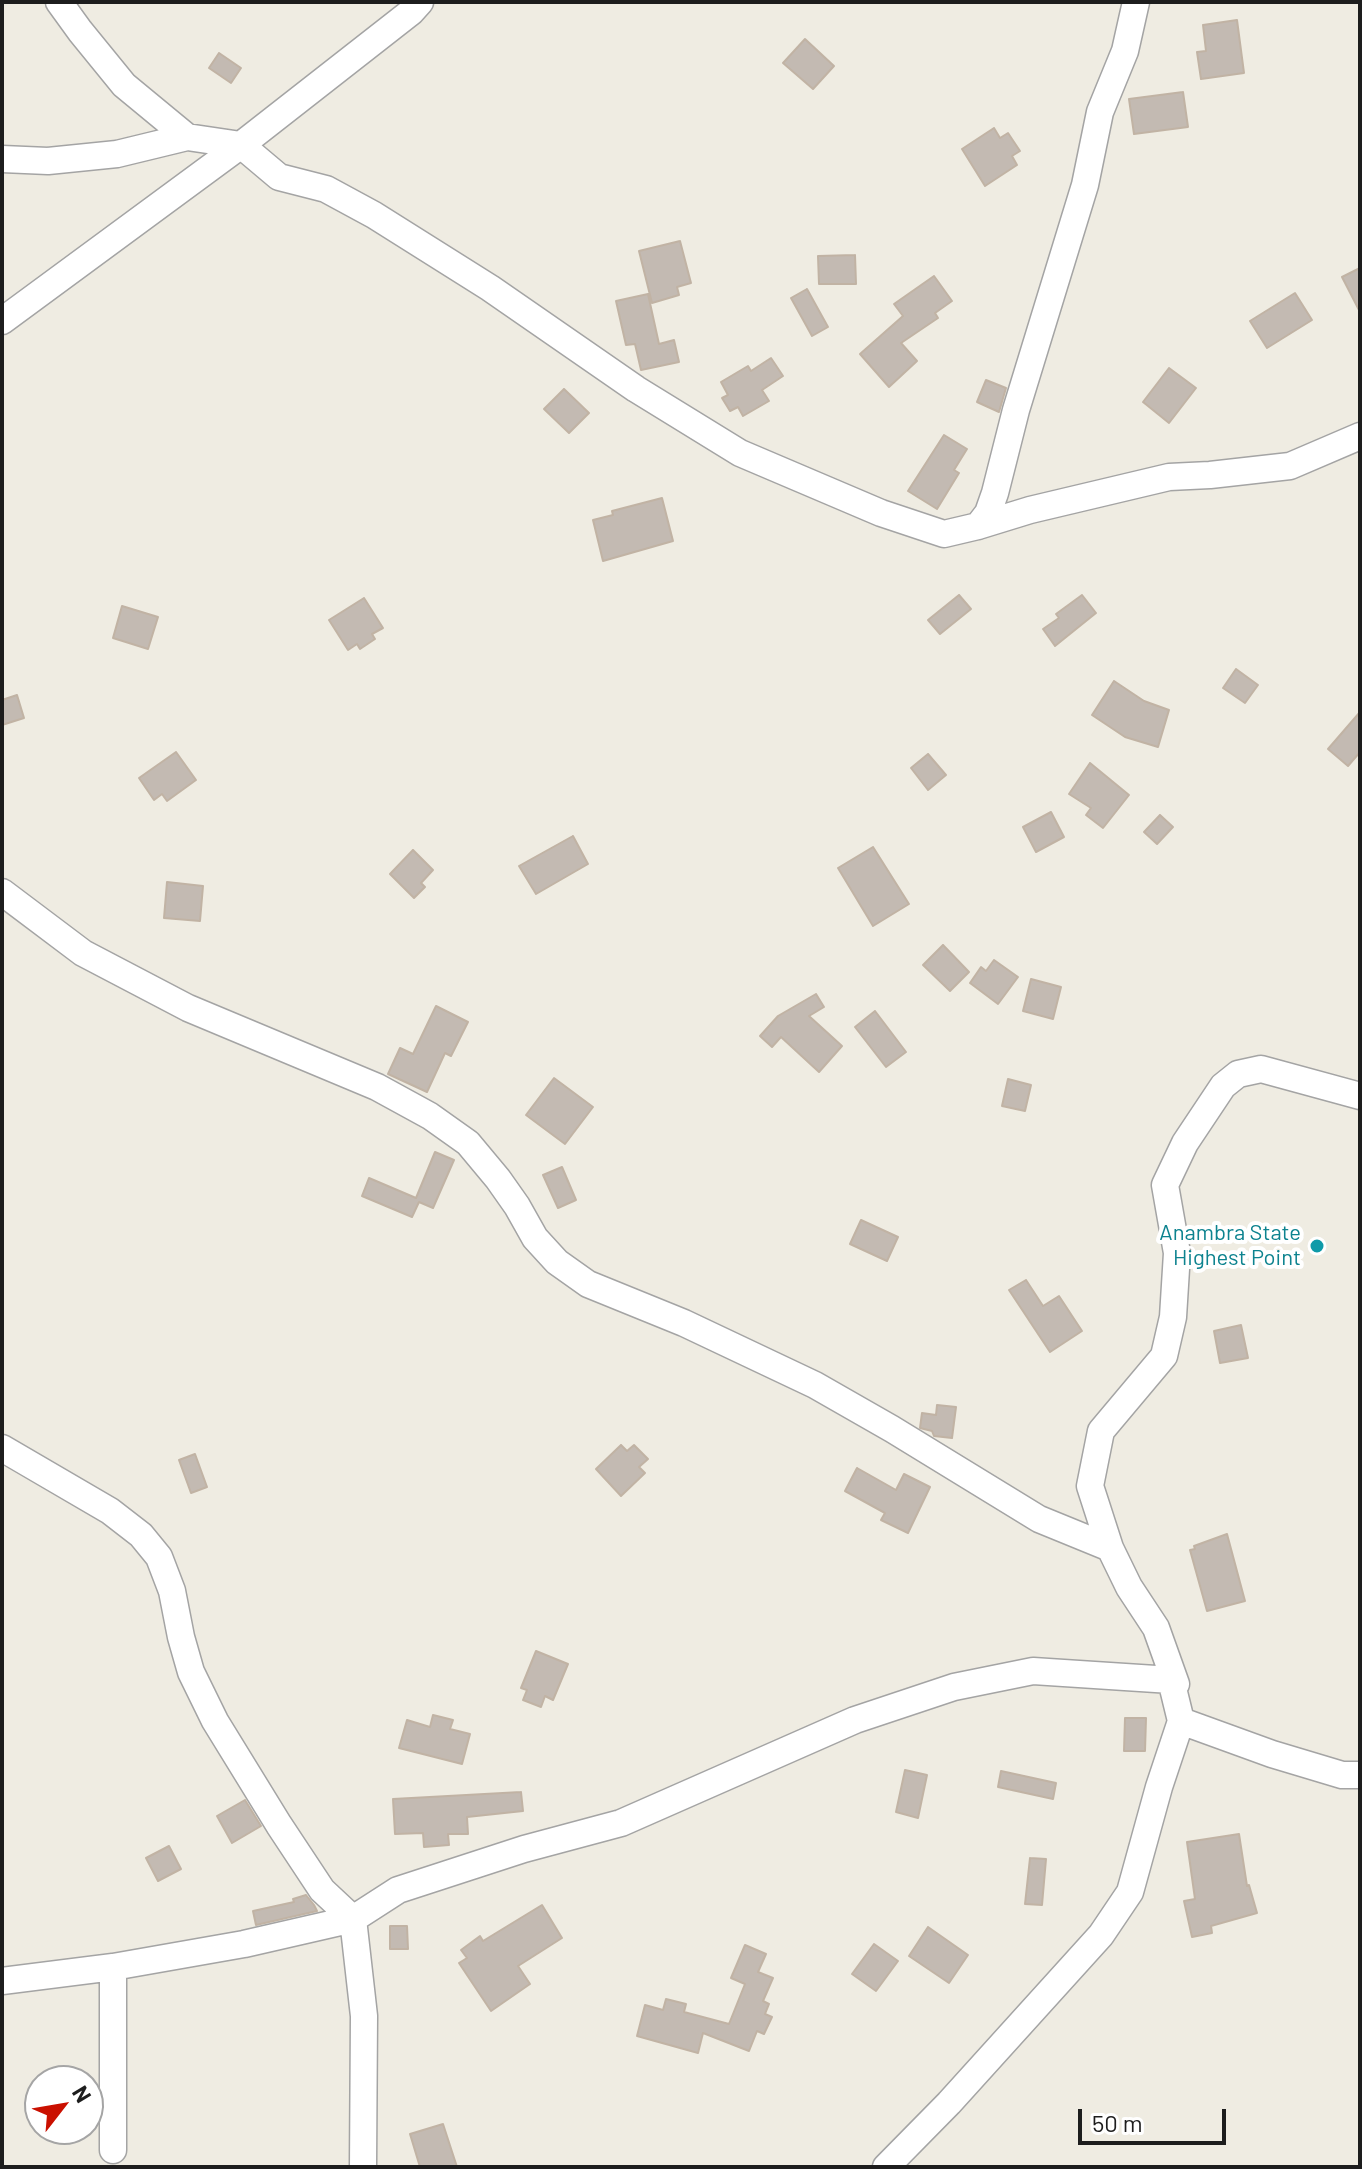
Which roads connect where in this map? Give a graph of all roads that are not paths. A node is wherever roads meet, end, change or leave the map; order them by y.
1 (59, 2) edge
2 (420, 2) edge
3 (1136, 2) edge
4 (187, 137) junction
5 (241, 145) junction
6 (2, 159) edge
7 (2, 321) edge
8 (1360, 436) edge
9 (978, 526) junction
10 (2, 892) edge
11 (1360, 1096) edge
12 (2, 1448) edge
13 (1110, 1548) junction
14 (1171, 1680) junction
15 (1181, 1721) junction
16 (1360, 1775) edge
17 (353, 1919) junction
18 (113, 1967) junction
19 (2, 1981) edge
20 (113, 2150) dead end
21 (363, 2167) edge
22 (886, 2167) edge

1 - 4 street
2 - 5 street
3 - 9 street
4 - 5 street
4 - 6 street
5 - 7 street
5 - 9 street
8 - 9 street
10 - 13 street
11 - 13 street
12 - 17 street
13 - 14 street
14 - 15 street
14 - 17 street
15 - 16 street
15 - 22 street
17 - 18 street
17 - 21 street
18 - 19 street
18 - 20 street

